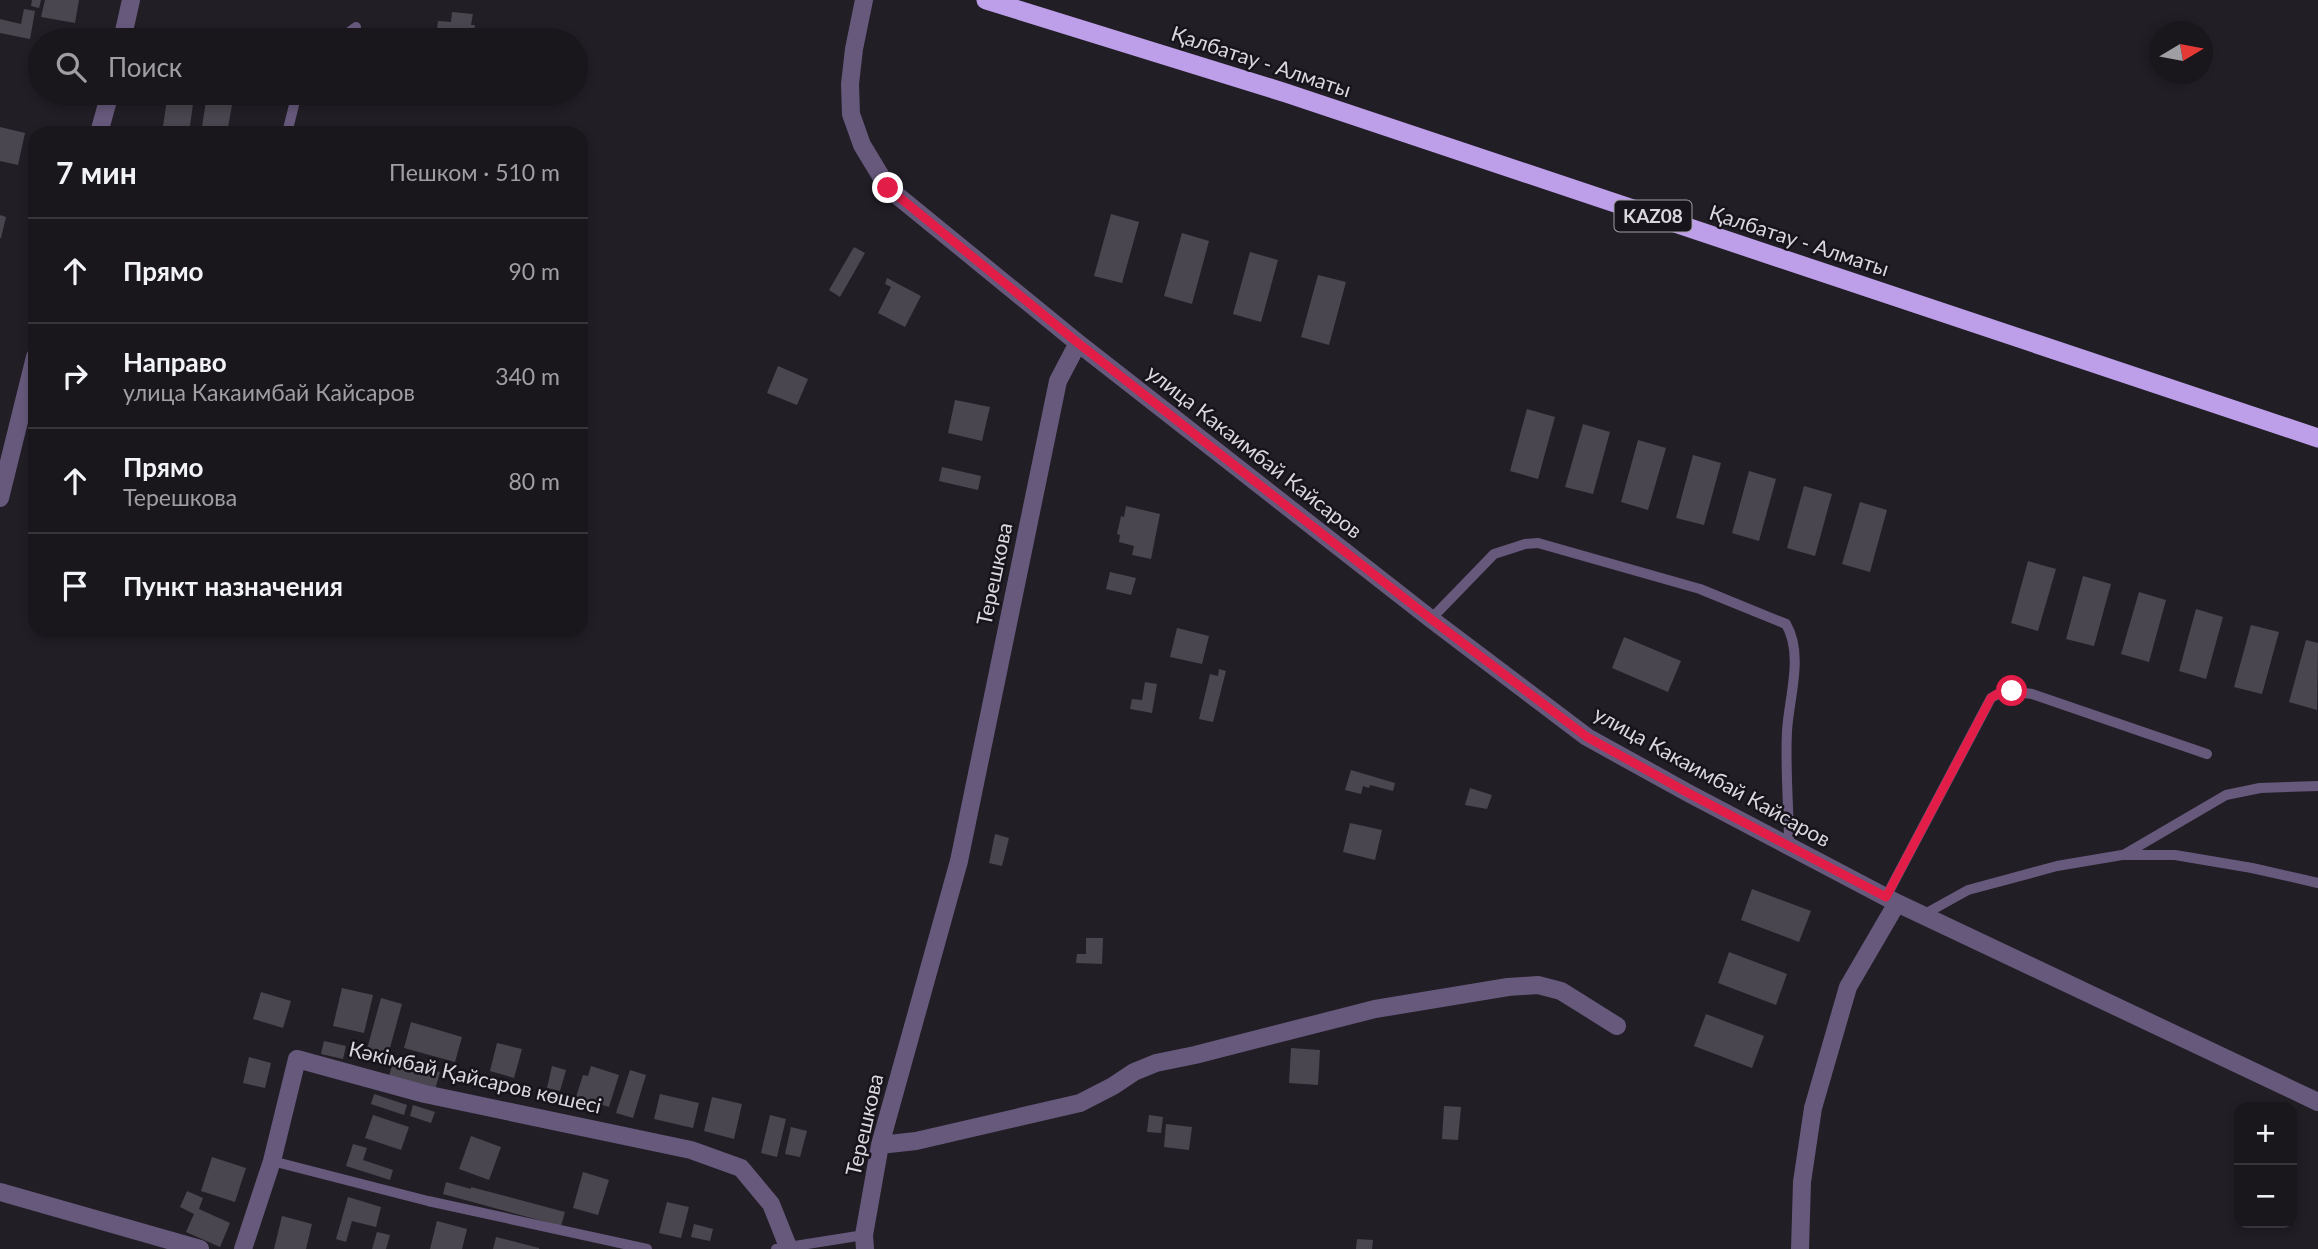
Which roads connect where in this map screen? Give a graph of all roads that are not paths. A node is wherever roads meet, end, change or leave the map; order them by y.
1 (131, 0) edge
2 (864, 0) edge
3 (986, 0) edge
4 (125, 28) edge
5 (107, 105) edge
6 (294, 105) edge
7 (101, 126) edge
8 (289, 126) edge
9 (1078, 343) junction
10 (28, 385) edge
11 (2318, 438) edge
12 (0, 498) edge
13 (1431, 619) junction
14 (2207, 754) dead end
15 (2318, 786) edge
16 (1789, 846) junction
17 (2122, 855) junction
18 (2318, 883) edge
19 (1892, 900) junction
20 (1923, 915) junction
21 (1617, 1026) dead end
22 (2318, 1102) edge
23 (880, 1145) junction
24 (272, 1161) junction
25 (0, 1192) edge
26 (865, 1242) edge
27 (823, 1245) edge
28 (785, 1248) edge
29 (200, 1249) edge
30 (243, 1249) edge
31 (647, 1249) edge
32 (1800, 1249) edge

1 - 4 street
2 - 9 street
3 - 11 highway, Қалбатау - Алматы / KAZ08
5 - 7 street
6 - 8 lane
9 - 13 street, улица Какаимбай Кайсаров
9 - 23 street, Терешкова
10 - 12 street
13 - 16 street, улица Какаимбай Кайсаров
13 - 16 lane
14 - 19 lane
15 - 17 lane
16 - 19 street, улица Какаимбай Кайсаров
17 - 18 lane
17 - 20 lane
19 - 20 street, улица Какаимбай Кайсаров
19 - 32 street
20 - 22 street, улица Какаимбай Кайсаров
21 - 23 street
23 - 26 street, Терешкова
24 - 28 street, Кәкімбай Қайсаров көшесі
24 - 30 street, Кәкімбай Қайсаров көшесі
24 - 31 lane
25 - 29 street
26 - 27 lane
27 - 28 lane

